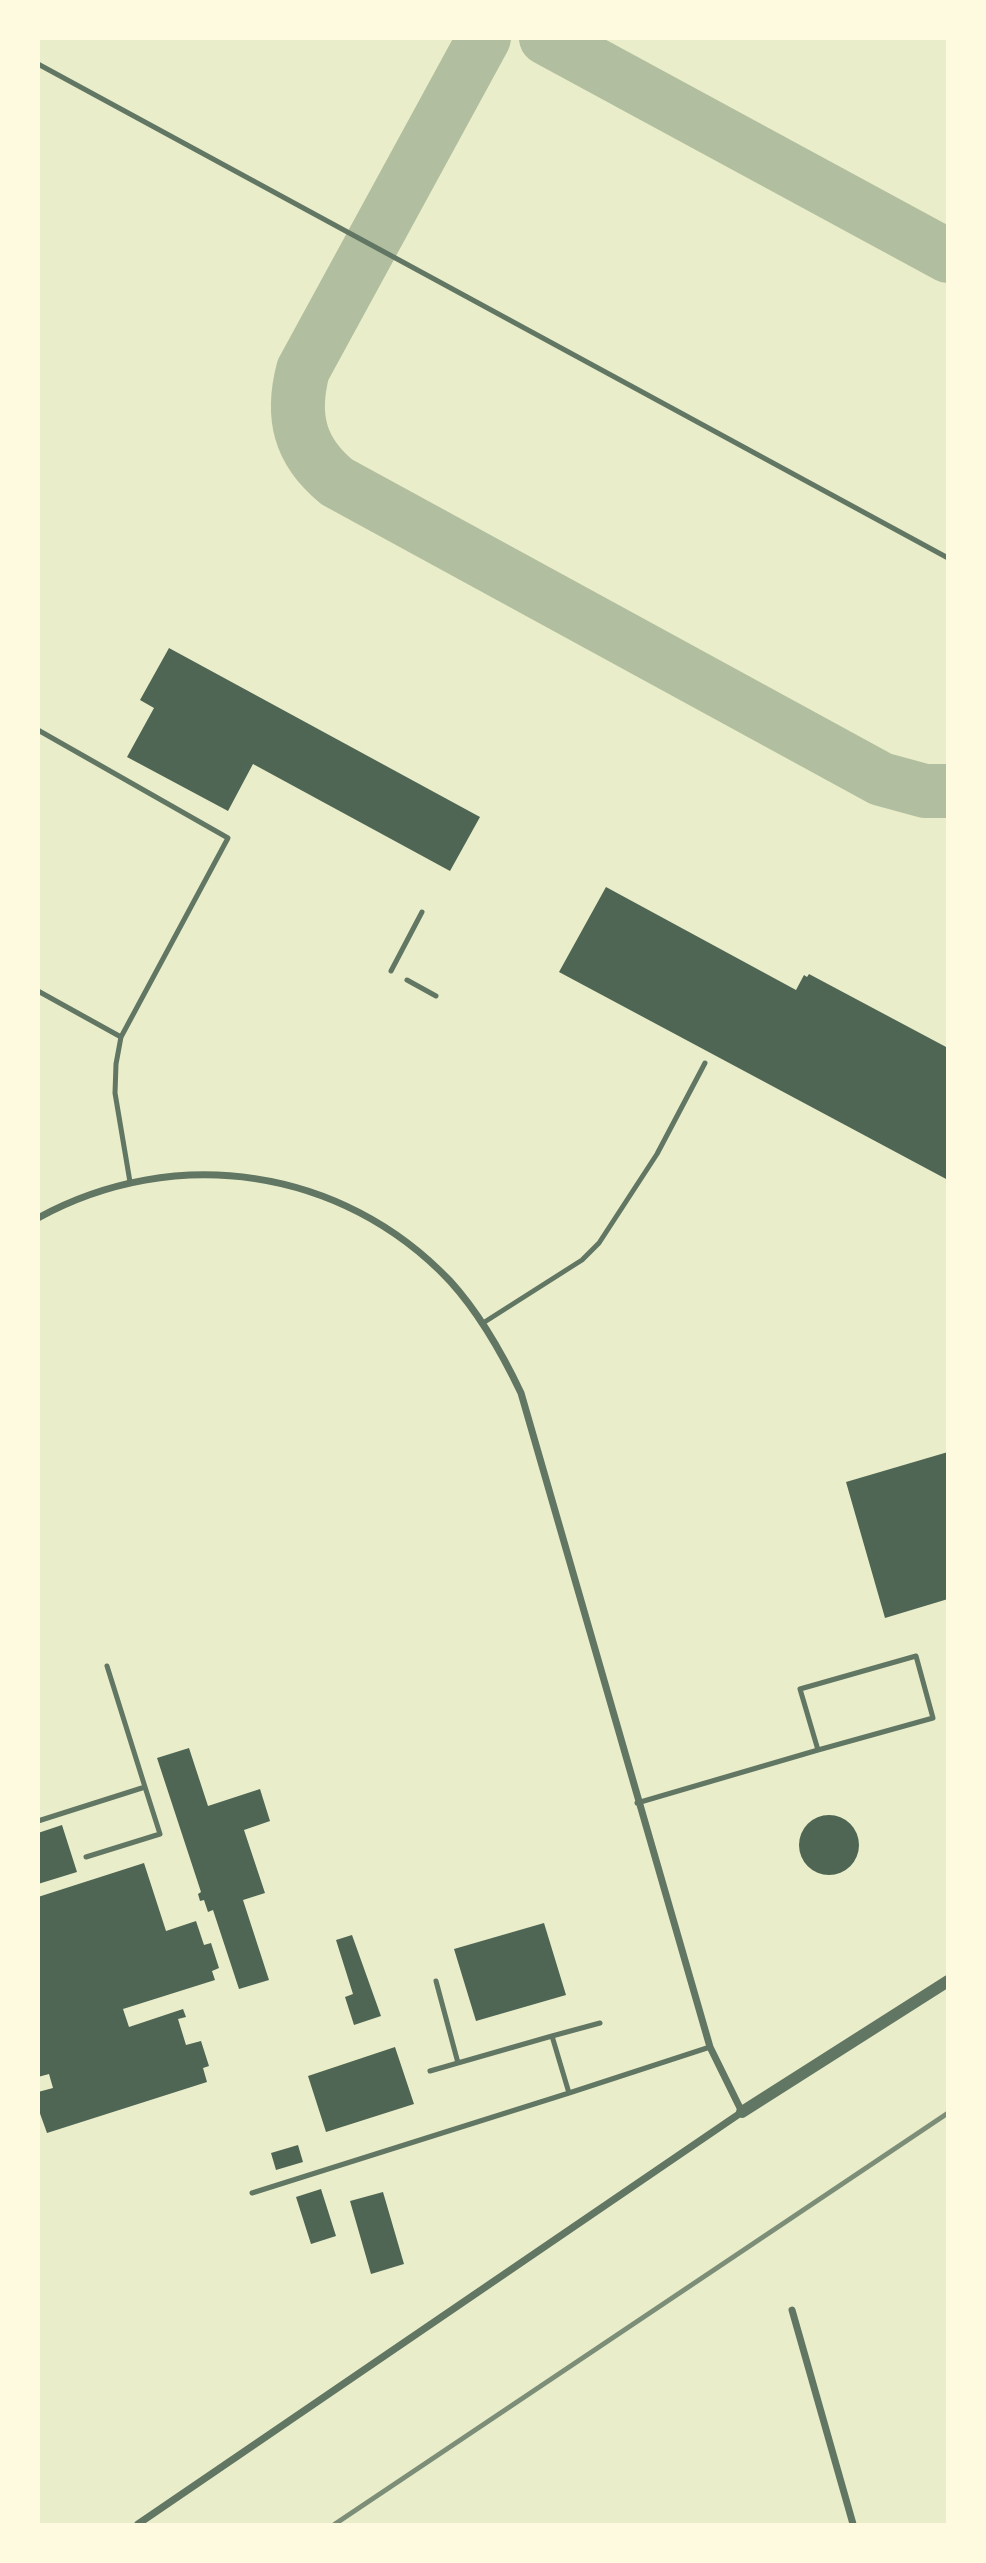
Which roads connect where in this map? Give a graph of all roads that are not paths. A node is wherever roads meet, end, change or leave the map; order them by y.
1 (38, 64) edge
2 (947, 558) edge
3 (38, 730) edge
4 (422, 912) dead end
5 (391, 971) dead end
6 (407, 980) dead end
7 (38, 991) edge
8 (436, 996) dead end
9 (121, 1037) junction
10 (705, 1063) dead end
11 (130, 1182) junction
12 (38, 1218) edge
13 (483, 1323) junction
14 (107, 1666) dead end
15 (818, 1750) junction
16 (145, 1787) junction
17 (637, 1802) junction
18 (38, 1821) edge
19 (86, 1857) dead end
20 (436, 1981) dead end
21 (947, 1981) edge
22 (600, 2023) dead end
23 (552, 2036) junction
24 (710, 2047) junction
25 (458, 2063) junction
26 (430, 2071) dead end
27 (569, 2093) junction
28 (742, 2112) junction
29 (252, 2193) dead end
30 (792, 2311) dead end
31 (138, 2525) edge
32 (853, 2525) edge

1 - 2 lane
3 - 9 lane
4 - 5 lane
6 - 8 lane
7 - 9 lane
9 - 11 lane
10 - 13 lane
11 - 12 street
11 - 13 street
13 - 17 street
14 - 16 lane
15 - 15 lane
15 - 17 lane
16 - 18 lane
16 - 19 lane
17 - 24 street
20 - 25 lane
21 - 28 street
22 - 23 lane
23 - 25 lane
23 - 27 lane
24 - 27 lane
24 - 28 street
25 - 26 lane
27 - 29 lane
28 - 31 street
30 - 32 street

